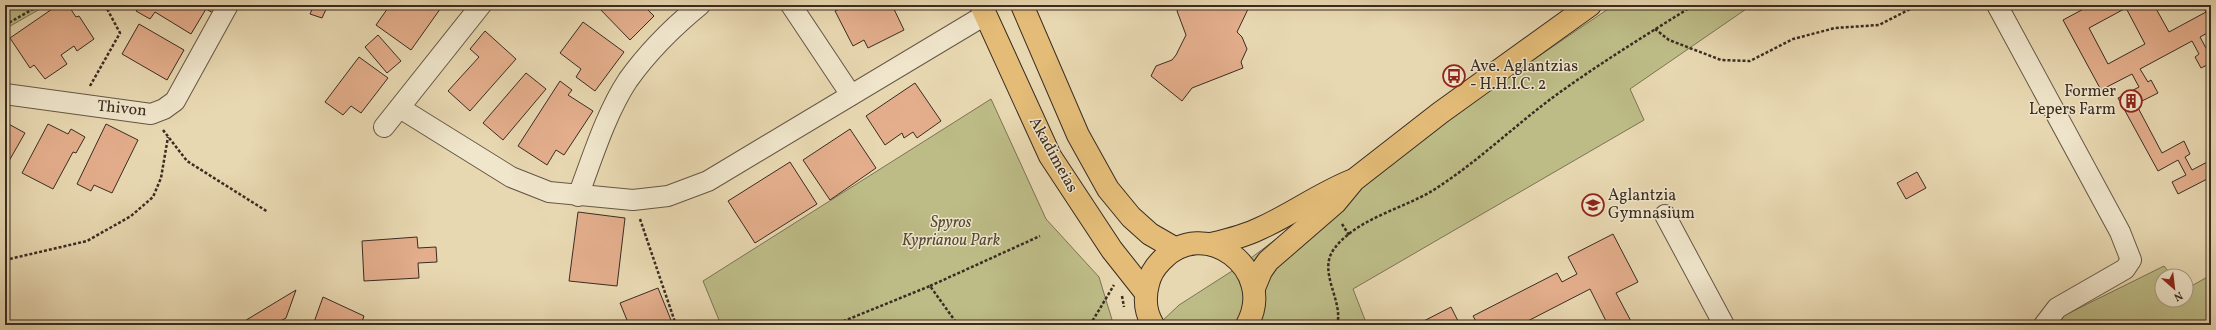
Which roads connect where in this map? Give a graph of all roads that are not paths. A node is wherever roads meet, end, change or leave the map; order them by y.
1 (228, 5) edge
2 (481, 5) edge
3 (700, 5) edge
4 (791, 5) edge
5 (1022, 5) edge
6 (1997, 5) edge
7 (1584, 7) edge
8 (983, 10) edge
9 (5, 94) edge
10 (851, 95) junction
11 (400, 108) junction
12 (384, 127) dead end
13 (1354, 180) junction
14 (578, 196) junction
15 (1666, 215) dead end
16 (1211, 244) junction
17 (1176, 249) junction
18 (1254, 288) junction
19 (1146, 293) junction
20 (1150, 323) edge
21 (1247, 325) edge
22 (1724, 325) edge
23 (2044, 325) edge

1 - 9 street, Thivon
2 - 11 street
3 - 14 street
4 - 10 street
5 - 17 main road, Akadimeias
6 - 23 street
7 - 13 main road
8 - 10 street
8 - 19 main road, Akadimeias
10 - 14 street
11 - 12 street
11 - 14 street
13 - 16 main road
13 - 18 main road
15 - 22 street
16 - 17 main road
16 - 18 main road
17 - 19 main road
18 - 21 main road
19 - 20 main road

